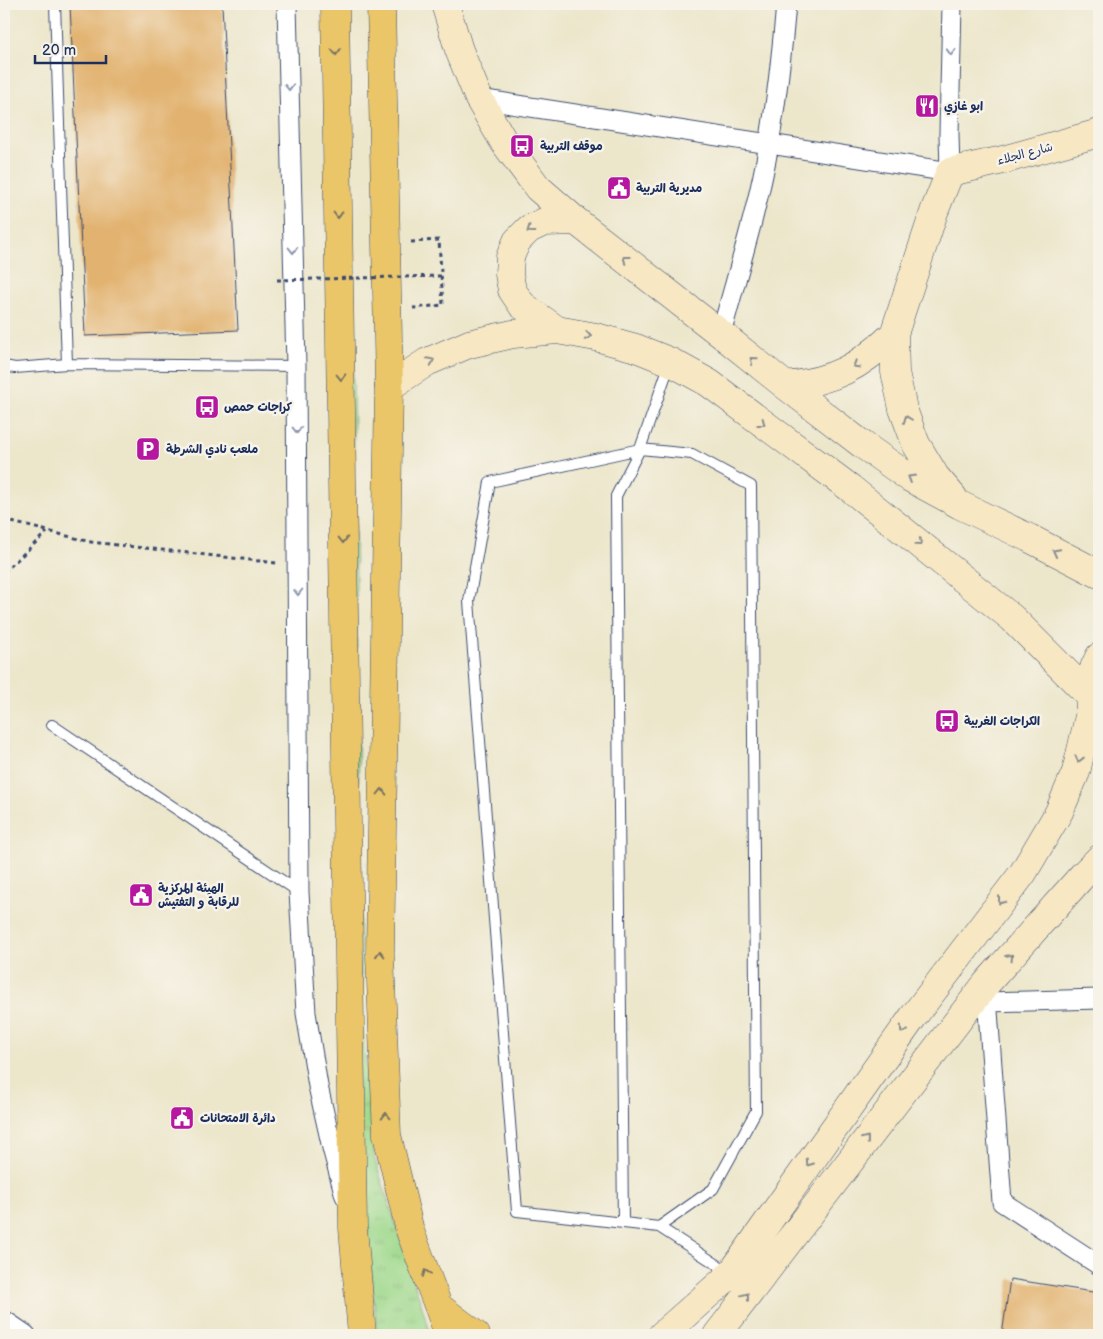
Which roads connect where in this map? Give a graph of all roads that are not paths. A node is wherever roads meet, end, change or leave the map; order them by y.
1 (55, 4) edge
2 (287, 4) edge
3 (335, 4) edge
4 (381, 4) edge
5 (446, 4) edge
6 (786, 4) edge
7 (952, 4) edge
8 (479, 99) junction
9 (1099, 133) edge
10 (769, 144) junction
11 (950, 172) junction
12 (576, 221) junction
13 (557, 330) junction
14 (721, 334) junction
15 (894, 334) junction
16 (671, 362) junction
17 (67, 364) junction
18 (4, 366) edge
19 (296, 366) junction
20 (389, 386) junction
21 (786, 386) junction
22 (640, 449) junction
23 (960, 504) junction
24 (1099, 574) edge
25 (1099, 657) edge
26 (1093, 714) edge
27 (52, 724) dead end
28 (1099, 860) edge
29 (299, 892) junction
30 (986, 993) junction
31 (1099, 999) edge
32 (623, 1223) junction
33 (660, 1227) junction
34 (353, 1228) junction
35 (1097, 1261) edge
36 (731, 1274) junction
37 (439, 1307) junction
38 (4, 1320) edge
39 (4, 1334) edge
40 (16, 1335) edge
41 (26, 1335) edge
42 (362, 1335) edge
43 (449, 1335) edge
44 (476, 1335) edge
45 (662, 1335) edge
46 (716, 1335) edge

1 - 17 lane
2 -> 19 street
3 -> 34 main road
4 - 20 main road
5 - 8 main road
6 - 10 street
7 -> 11 street
8 - 10 street
8 - 12 main road
9 - 11 main road, شارع الجلاء
10 - 11 street
10 - 14 street
11 - 15 main road
12 -> 13 main road
14 -> 12 main road
13 -> 16 main road
20 -> 13 main road
21 -> 14 main road
15 -> 21 main road
23 -> 15 main road
16 - 22 lane
16 -> 26 main road
17 - 18 lane
17 - 19 lane
19 -> 29 street
37 -> 20 main road
23 -> 21 main road
22 - 32 lane
22 - 32 lane
22 - 33 lane
24 -> 23 main road
25 - 26 main road
26 -> 36 main road
27 - 29 lane
30 -> 28 main road
29 - 34 street
30 - 31 street
30 - 35 street
46 -> 30 main road
32 - 33 lane
33 - 36 lane
34 - 42 main road
36 - 45 main road
37 - 43 main road
37 - 44 main road
38 - 41 street
39 - 40 street

